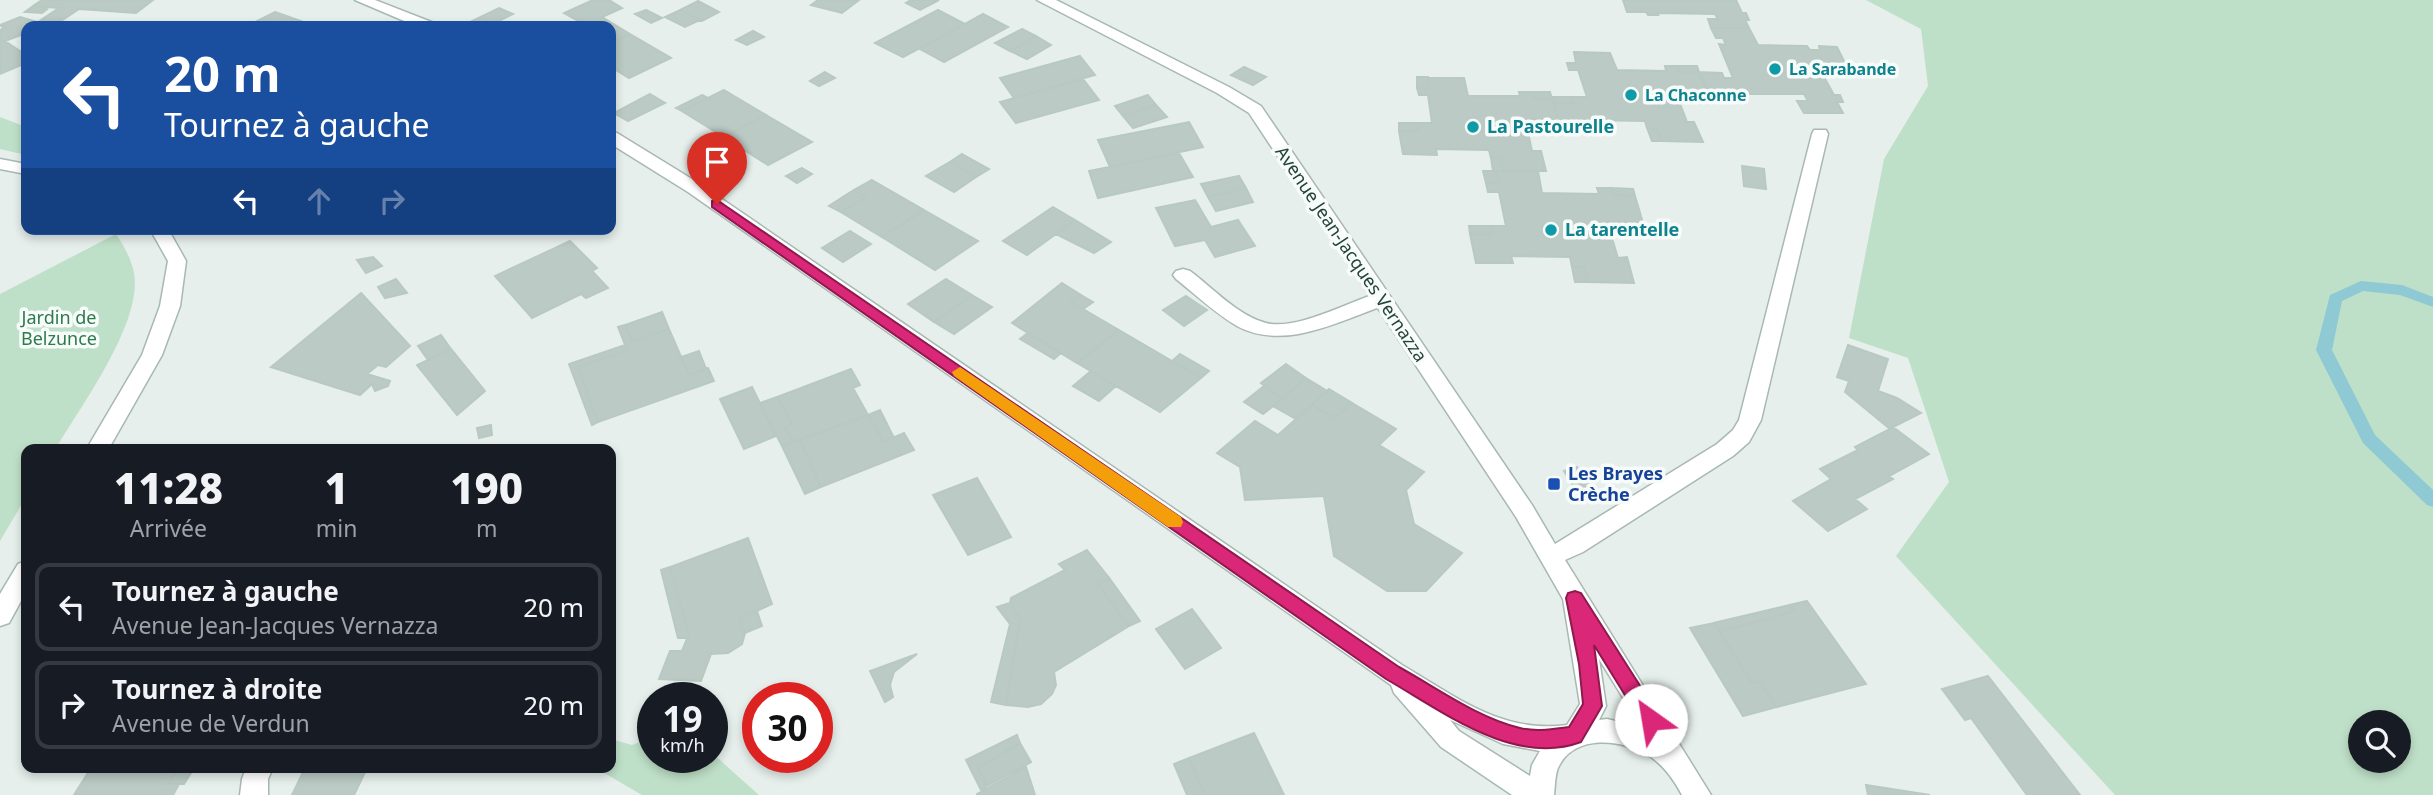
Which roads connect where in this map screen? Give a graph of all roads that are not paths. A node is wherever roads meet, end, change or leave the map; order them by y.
1 (362, 0) edge
2 (1044, 0) edge
3 (416, 21) edge
4 (1820, 134) dead end
5 (616, 140) edge
6 (0, 164) edge
7 (21, 168) edge
8 (162, 235) edge
9 (1183, 275) dead end
10 (1381, 299) junction
11 (100, 444) edge
12 (1549, 555) junction
13 (21, 580) edge
14 (1575, 598) junction
15 (0, 616) edge
16 (1393, 673) junction
17 (1574, 735) junction
18 (1676, 760) junction
19 (258, 773) edge
20 (254, 795) edge
21 (1531, 795) edge
22 (1540, 795) edge
23 (1697, 795) edge

1 - 3 street
2 - 10 street, Avenue Jean-Jacques Vernazza
4 - 12 street
5 - 16 street
6 - 7 street
8 - 11 street
9 - 10 street
10 - 12 street, Avenue Jean-Jacques Vernazza
12 - 14 street, Avenue Jean-Jacques Vernazza
13 - 15 street
14 - 17 street, Avenue Jean-Jacques Vernazza
14 - 18 street, Avenue Jean-Jacques Vernazza
16 - 17 street
16 - 21 street
17 - 18 street
17 - 22 street, Avenue Jean-Jacques Vernazza
18 - 23 street, Avenue Jean-Jacques Vernazza
19 - 20 street

